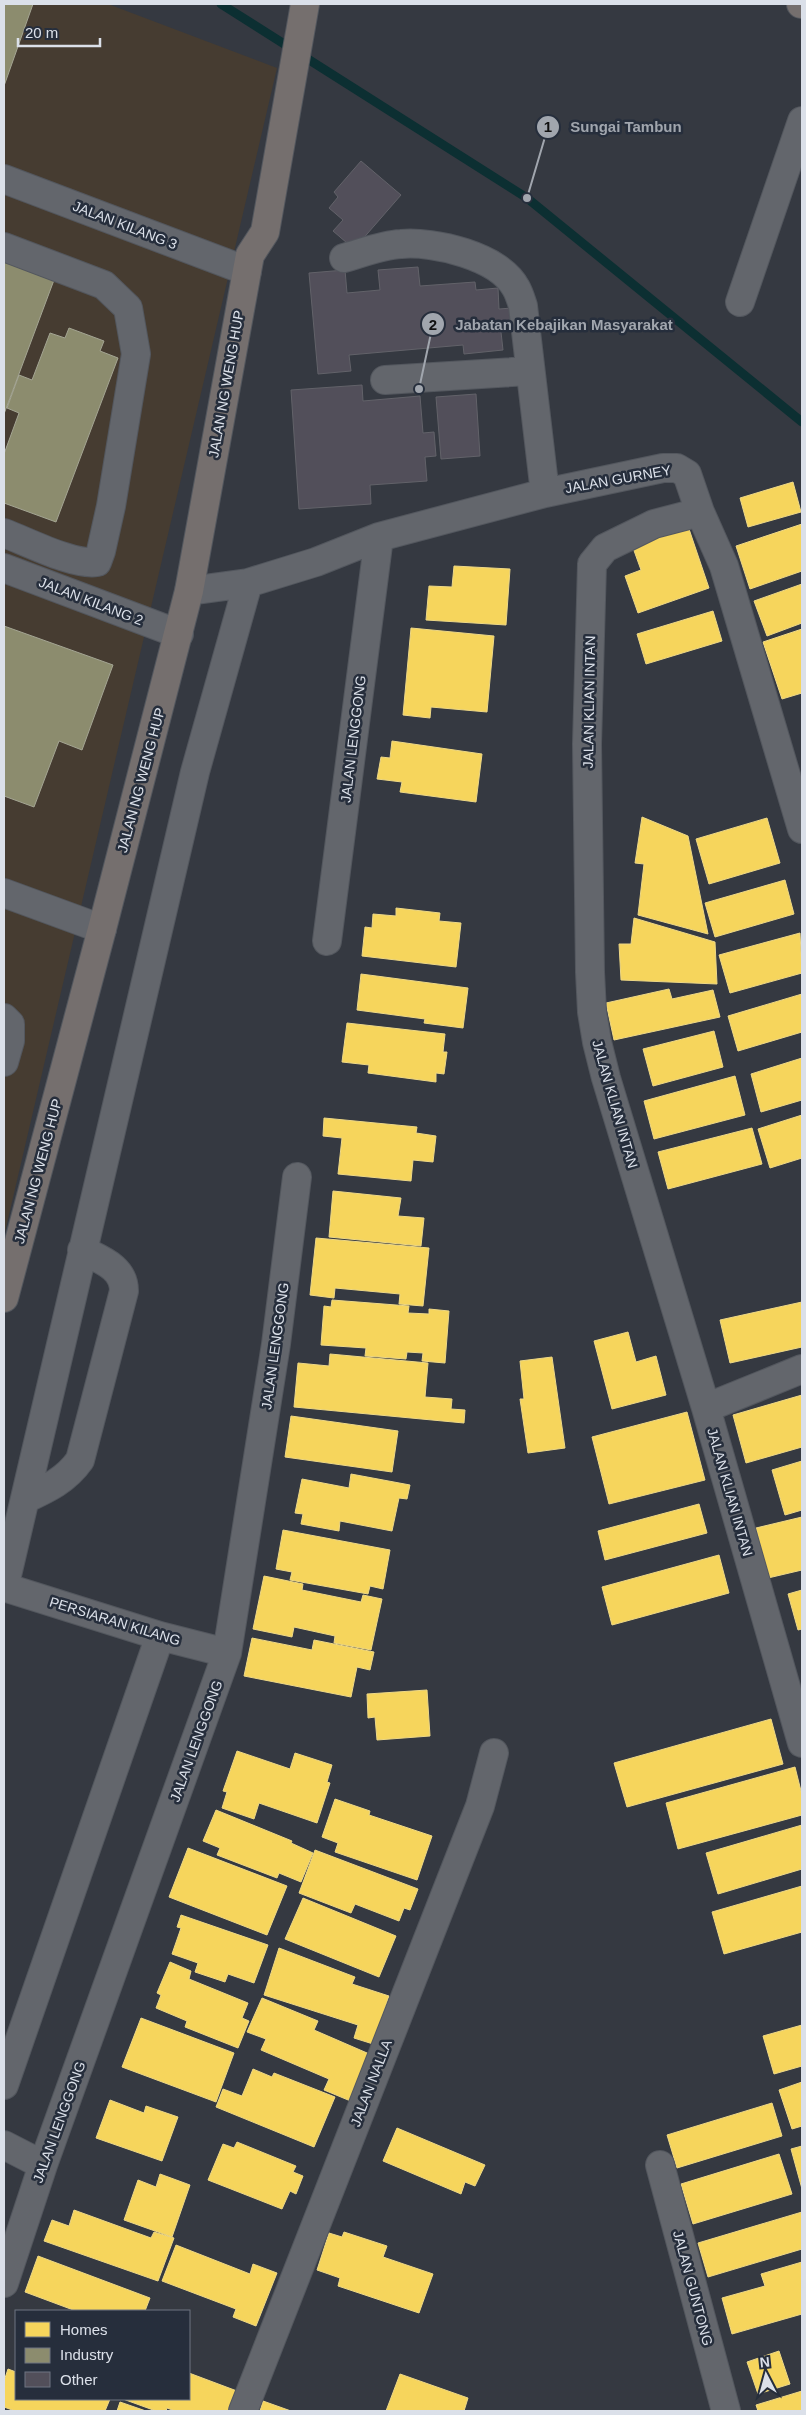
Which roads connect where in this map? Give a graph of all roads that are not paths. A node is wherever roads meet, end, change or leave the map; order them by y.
1 (291, 4) edge
2 (306, 4) edge
3 (279, 116) junction
4 (802, 121) edge
5 (4, 179) edge
6 (4, 247) edge
7 (344, 258) dead end
8 (249, 263) junction
9 (740, 302) dead end
10 (529, 371) junction
11 (385, 380) dead end
12 (544, 493) junction
13 (700, 512) junction
14 (4, 533) edge
15 (379, 537) junction
16 (4, 568) edge
17 (248, 583) junction
18 (189, 591) junction
19 (179, 634) junction
20 (802, 829) edge
21 (4, 893) edge
22 (102, 929) junction
23 (327, 941) dead end
24 (4, 1018) edge
25 (4, 1062) edge
26 (297, 1177) dead end
27 (82, 1250) junction
28 (4, 1298) edge
29 (802, 1368) edge
30 (706, 1408) junction
31 (25, 1498) junction
32 (4, 1588) edge
33 (160, 1636) junction
34 (227, 1653) junction
35 (802, 1743) edge
36 (494, 1753) dead end
37 (4, 2085) edge
38 (4, 2145) edge
39 (43, 2165) junction
40 (660, 2165) dead end
41 (4, 2283) edge
42 (244, 2411) edge
43 (726, 2411) edge

1 - 3 main road, JALAN NG WENG HUP
2 - 3 main road, JALAN NG WENG HUP
3 - 8 main road, JALAN NG WENG HUP
4 - 9 street
5 - 8 street, JALAN KILANG 3
6 - 14 street
7 - 10 street
8 - 18 main road, JALAN NG WENG HUP
10 - 11 street
10 - 12 street
12 - 13 street, JALAN GURNEY
12 - 15 street, JALAN GURNEY
13 - 20 street, JALAN GURNEY
13 - 30 street, JALAN KLIAN INTAN
15 - 17 street, JALAN GURNEY
15 - 23 street, JALAN LENGGONG
16 - 19 street, JALAN KILANG 2
17 - 18 street, JALAN GURNEY
17 - 27 street
18 - 19 main road, JALAN NG WENG HUP
19 - 22 main road, JALAN NG WENG HUP
21 - 22 street
22 - 28 main road, JALAN NG WENG HUP
24 - 25 street
26 - 34 street, JALAN LENGGONG
27 - 31 street
27 - 31 street
29 - 30 street
30 - 35 street, JALAN KLIAN INTAN
31 - 32 street
32 - 33 street, PERSIARAN KILANG
33 - 34 street, PERSIARAN KILANG
33 - 37 street
34 - 39 street, JALAN LENGGONG
36 - 42 street, JALAN NALLA
38 - 39 street
39 - 41 street, JALAN LENGGONG
40 - 43 street, JALAN GUNTONG

